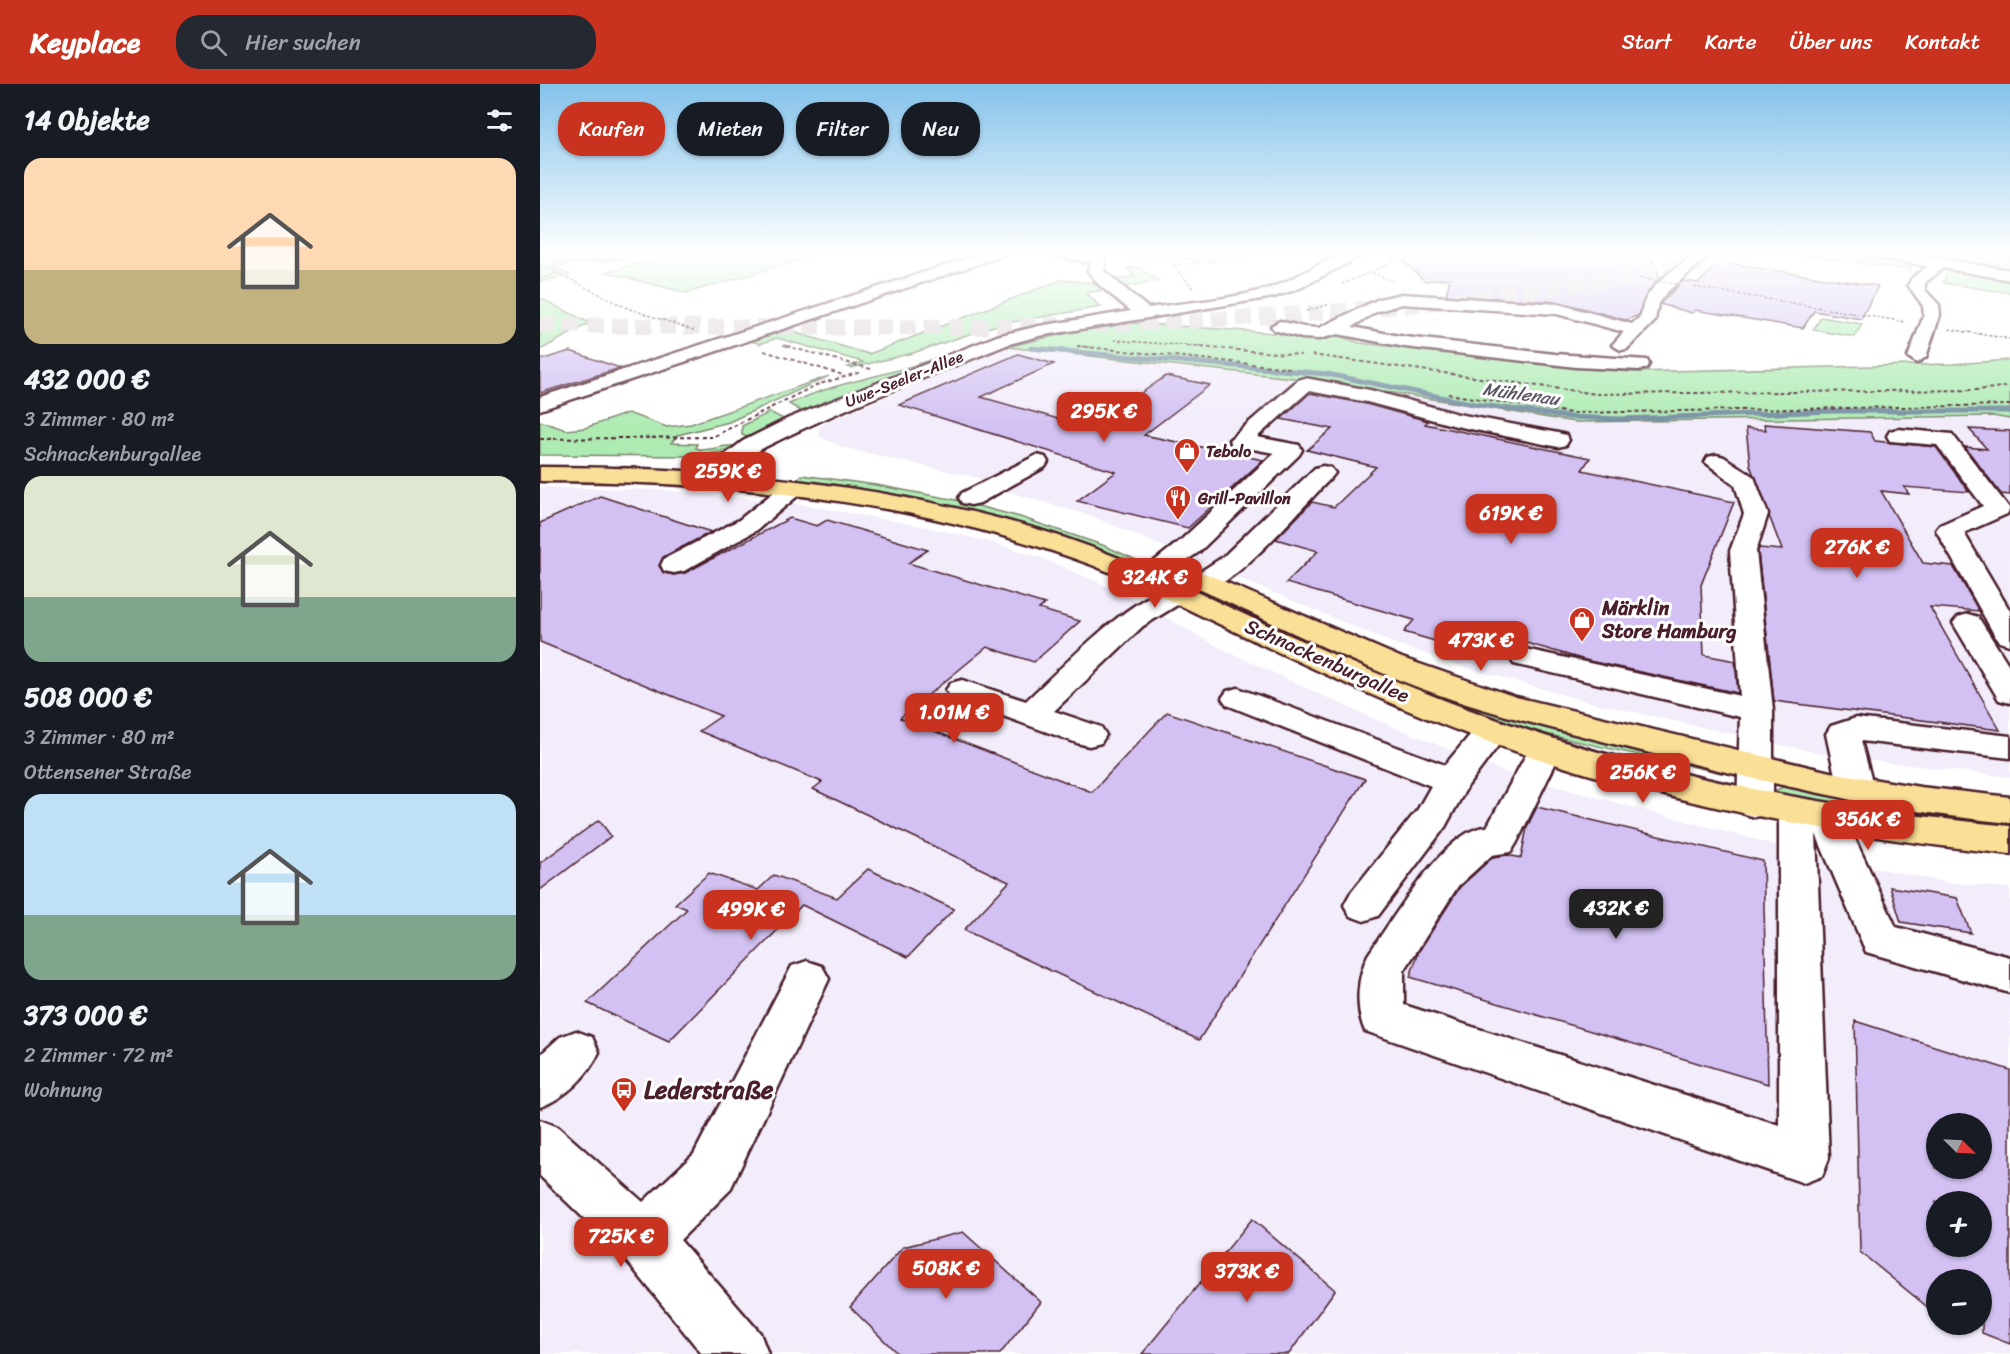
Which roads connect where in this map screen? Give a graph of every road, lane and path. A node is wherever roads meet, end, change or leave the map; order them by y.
1 (639, 311) edge
2 (821, 311) edge
3 (1142, 311) edge
4 (1161, 311) edge
5 (1370, 311) edge
6 (1565, 311) edge
7 (1649, 311) edge
8 (1839, 311) edge
9 (1932, 311) edge
10 (1145, 314) junction
11 (1280, 326) dead end
12 (1928, 326) junction
13 (1340, 328) junction
14 (1635, 330) junction
15 (1107, 339) dead end
16 (2010, 339) edge
17 (731, 341) junction
18 (780, 344) dead end
19 (1067, 345) dead end
20 (1184, 345) dead end
21 (1917, 357) dead end
22 (1604, 363) junction
23 (1640, 364) dead end
24 (1292, 368) dead end
25 (874, 370) dead end
26 (1447, 394) dead end
27 (540, 404) edge
28 (2010, 405) edge
29 (1898, 436) dead end
30 (540, 439) edge
31 (1558, 440) dead end
32 (540, 459) edge
33 (1037, 462) dead end
34 (1716, 462) dead end
35 (714, 472) junction
36 (1323, 473) dead end
37 (540, 474) edge
38 (793, 488) junction
39 (971, 498) junction
40 (1165, 563) junction
41 (674, 565) dead end
42 (1191, 587) junction
43 (1968, 623) dead end
44 (2010, 636) edge
45 (1525, 658) dead end
46 (962, 690) dead end
47 (2010, 693) edge
48 (1239, 698) dead end
49 (1757, 710) junction
50 (1031, 714) junction
51 (1492, 731) junction
52 (1089, 735) dead end
53 (2010, 747) edge
54 (1546, 748) junction
55 (1452, 781) junction
56 (1757, 786) junction
57 (1856, 789) junction
58 (2010, 810) edge
59 (1812, 815) junction
60 (2010, 840) edge
61 (1364, 905) dead end
62 (2010, 975) edge
63 (807, 979) dead end
64 (576, 1052) dead end
65 (540, 1085) edge
66 (540, 1144) edge
67 (643, 1238) junction
68 (739, 1354) edge

1 - 17 path
2 - 17 street
3 - 10 street
4 - 10 street, Uwe-Seeler-Allee
5 - 13 street
6 - 14 street
7 - 14 street
8 - 12 path
9 - 12 street
10 - 35 street, Uwe-Seeler-Allee
11 - 13 street
12 - 16 path
12 - 21 street
13 - 22 street
14 - 22 street
15 - 20 path
17 - 27 street
17 - 30 path
18 - 25 path
19 - 24 path
22 - 23 street
26 - 28 path
29 - 44 street
31 - 40 street
32 - 35 main road, Schnackenburgallee
33 - 39 street
34 - 49 street
35 - 37 main road, Schnackenburgallee
35 - 38 main road, Schnackenburgallee
35 - 39 main road, Schnackenburgallee
36 - 42 street
38 - 41 street
38 - 42 main road, Schnackenburgallee
39 - 40 main road, Schnackenburgallee
40 - 42 main road, Schnackenburgallee
42 - 50 street
42 - 51 main road, Schnackenburgallee
42 - 56 main road, Schnackenburgallee
43 - 47 street
45 - 49 street
46 - 50 street
48 - 55 street
49 - 56 street
50 - 52 street
51 - 54 main road, Schnackenburgallee
51 - 55 street
53 - 57 street
54 - 56 main road, Schnackenburgallee
54 - 59 street
55 - 61 street
56 - 57 main road, Schnackenburgallee
56 - 59 main road, Schnackenburgallee
57 - 58 main road, Schnackenburgallee
59 - 60 main road, Schnackenburgallee
59 - 62 street
63 - 67 street
64 - 65 street
66 - 67 street
67 - 68 street

